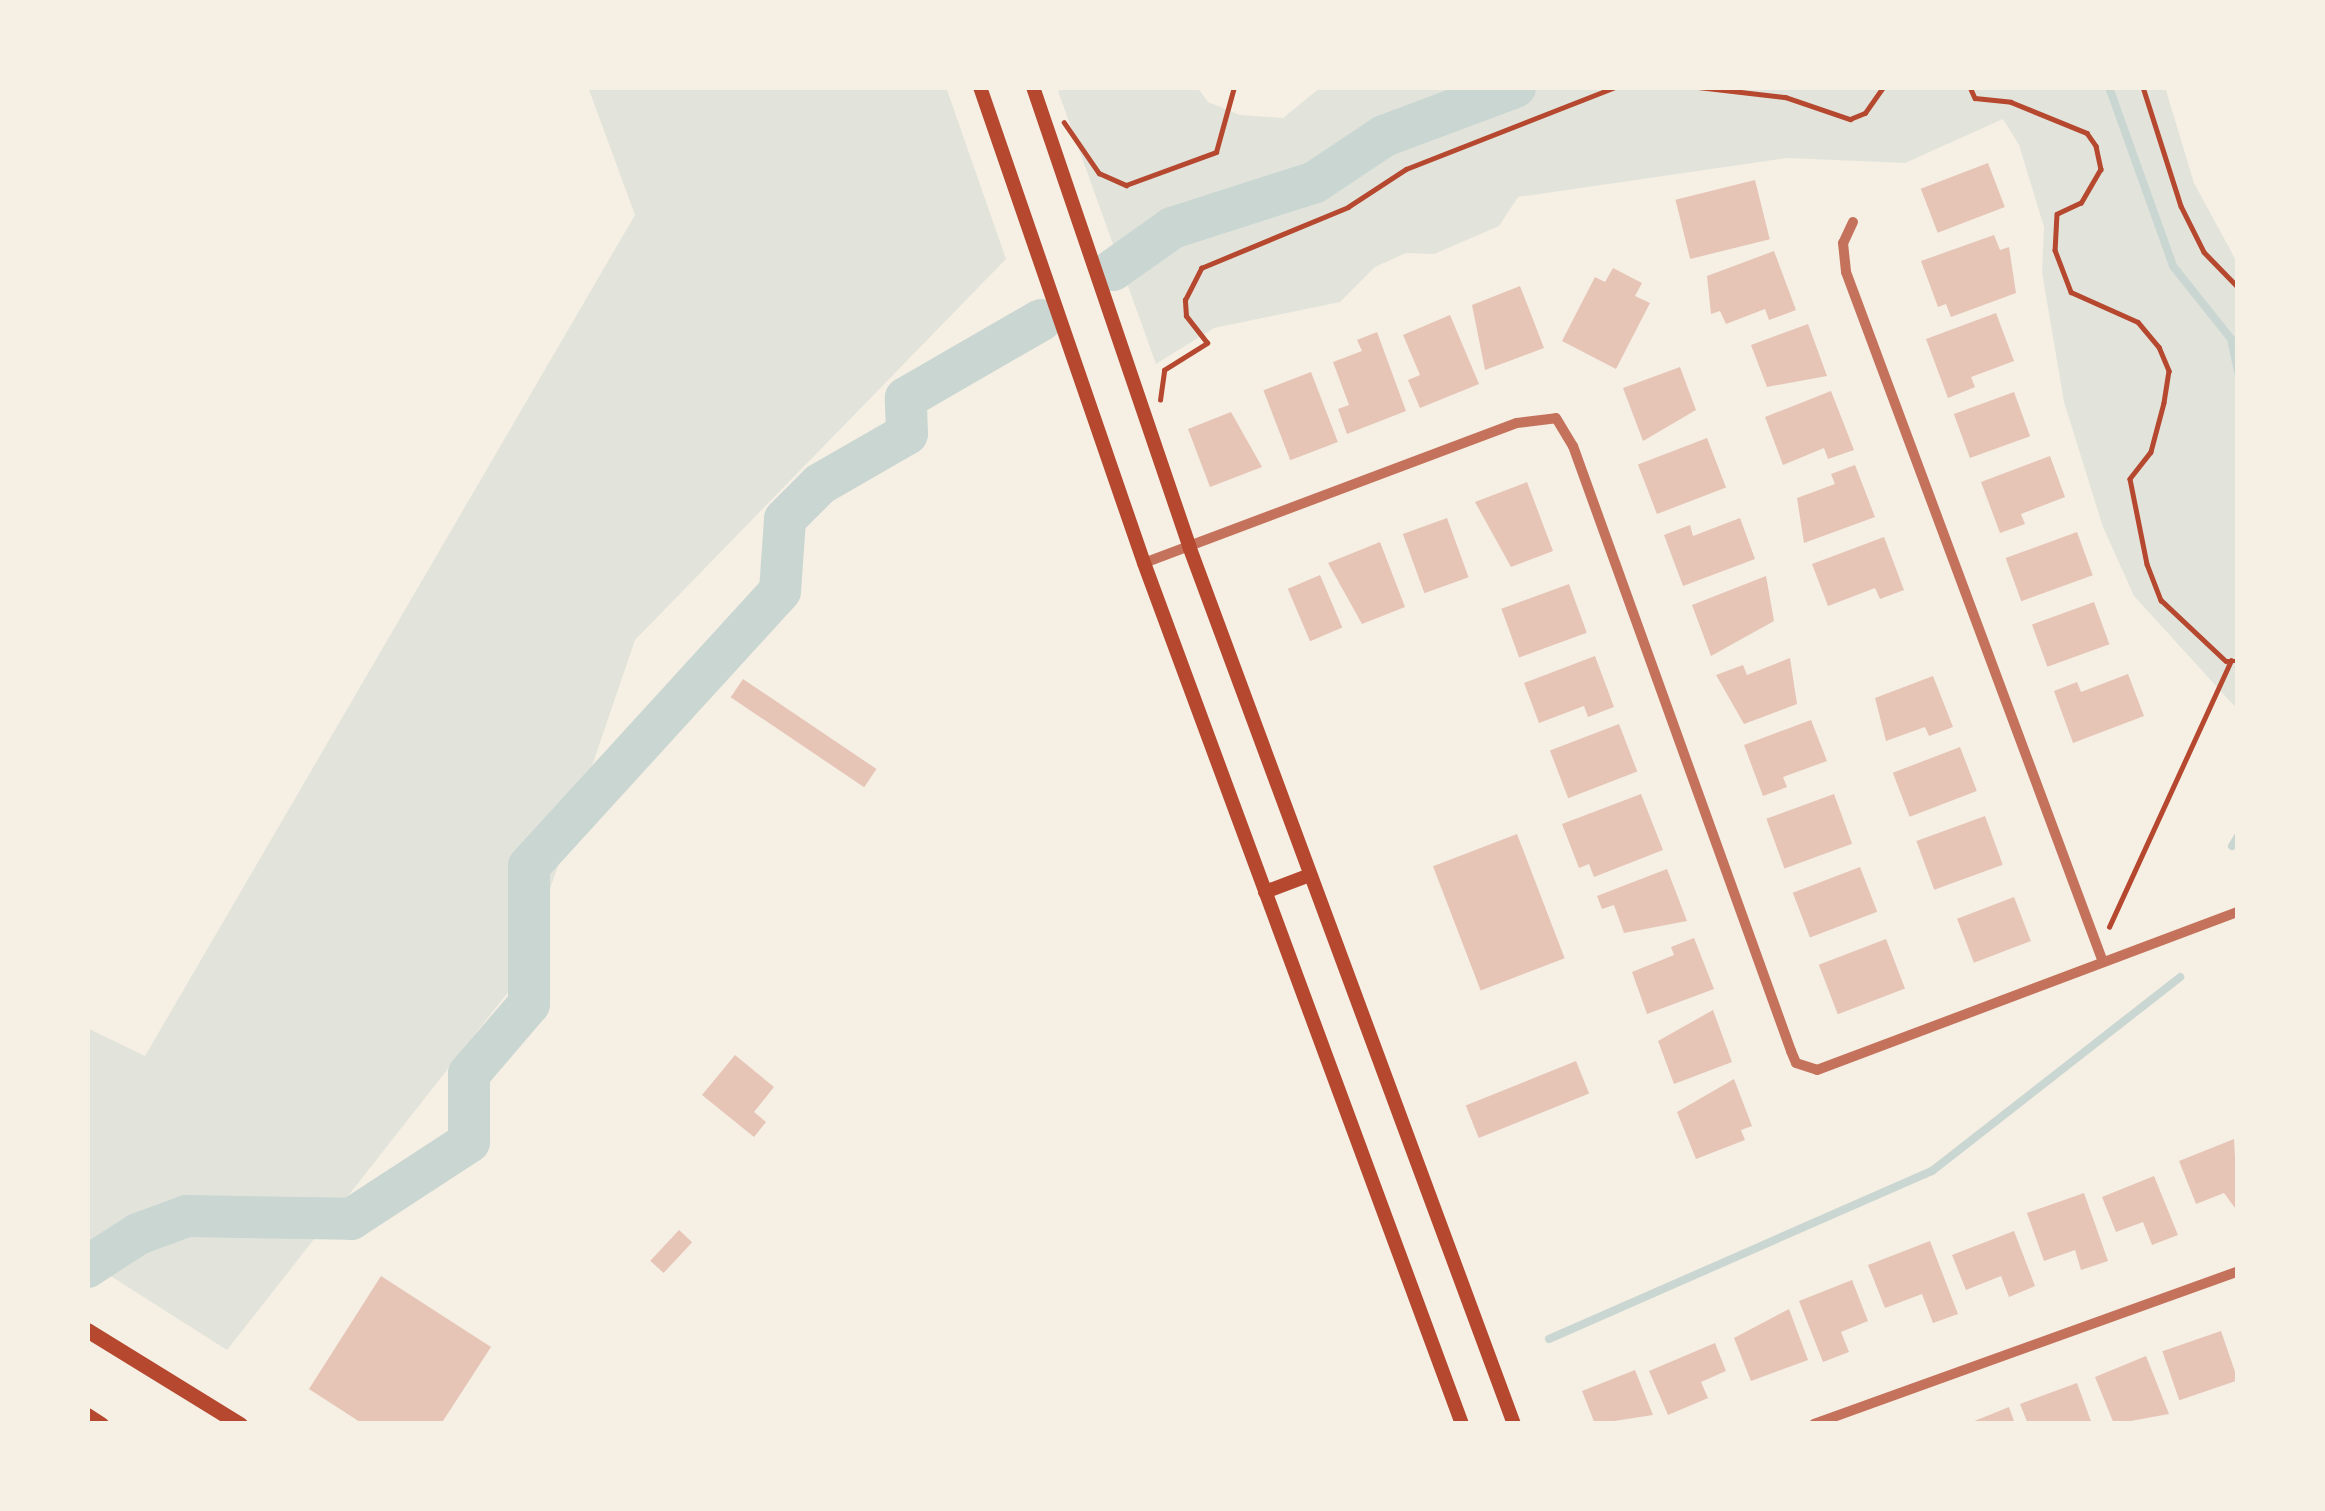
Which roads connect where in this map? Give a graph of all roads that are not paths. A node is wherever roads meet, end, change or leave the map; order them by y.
1 (980, 87) edge
2 (1033, 87) edge
3 (1853, 222) dead end
4 (1189, 546) junction
5 (1144, 563) junction
6 (1310, 875) junction
7 (1265, 892) junction
8 (2238, 911) edge
9 (2103, 962) junction
10 (2238, 1271) edge
11 (87, 1330) edge
12 (87, 1415) edge
13 (101, 1424) edge
14 (240, 1424) edge
15 (1462, 1424) edge
16 (1514, 1424) edge
17 (1814, 1424) edge

1 - 5 main road
2 - 4 main road
3 - 9 street
4 - 5 street
4 - 6 main road
4 - 9 street
5 - 7 main road
6 - 7 main road
6 - 16 main road
7 - 15 main road
8 - 9 street
10 - 17 street
11 - 14 main road
12 - 13 main road

